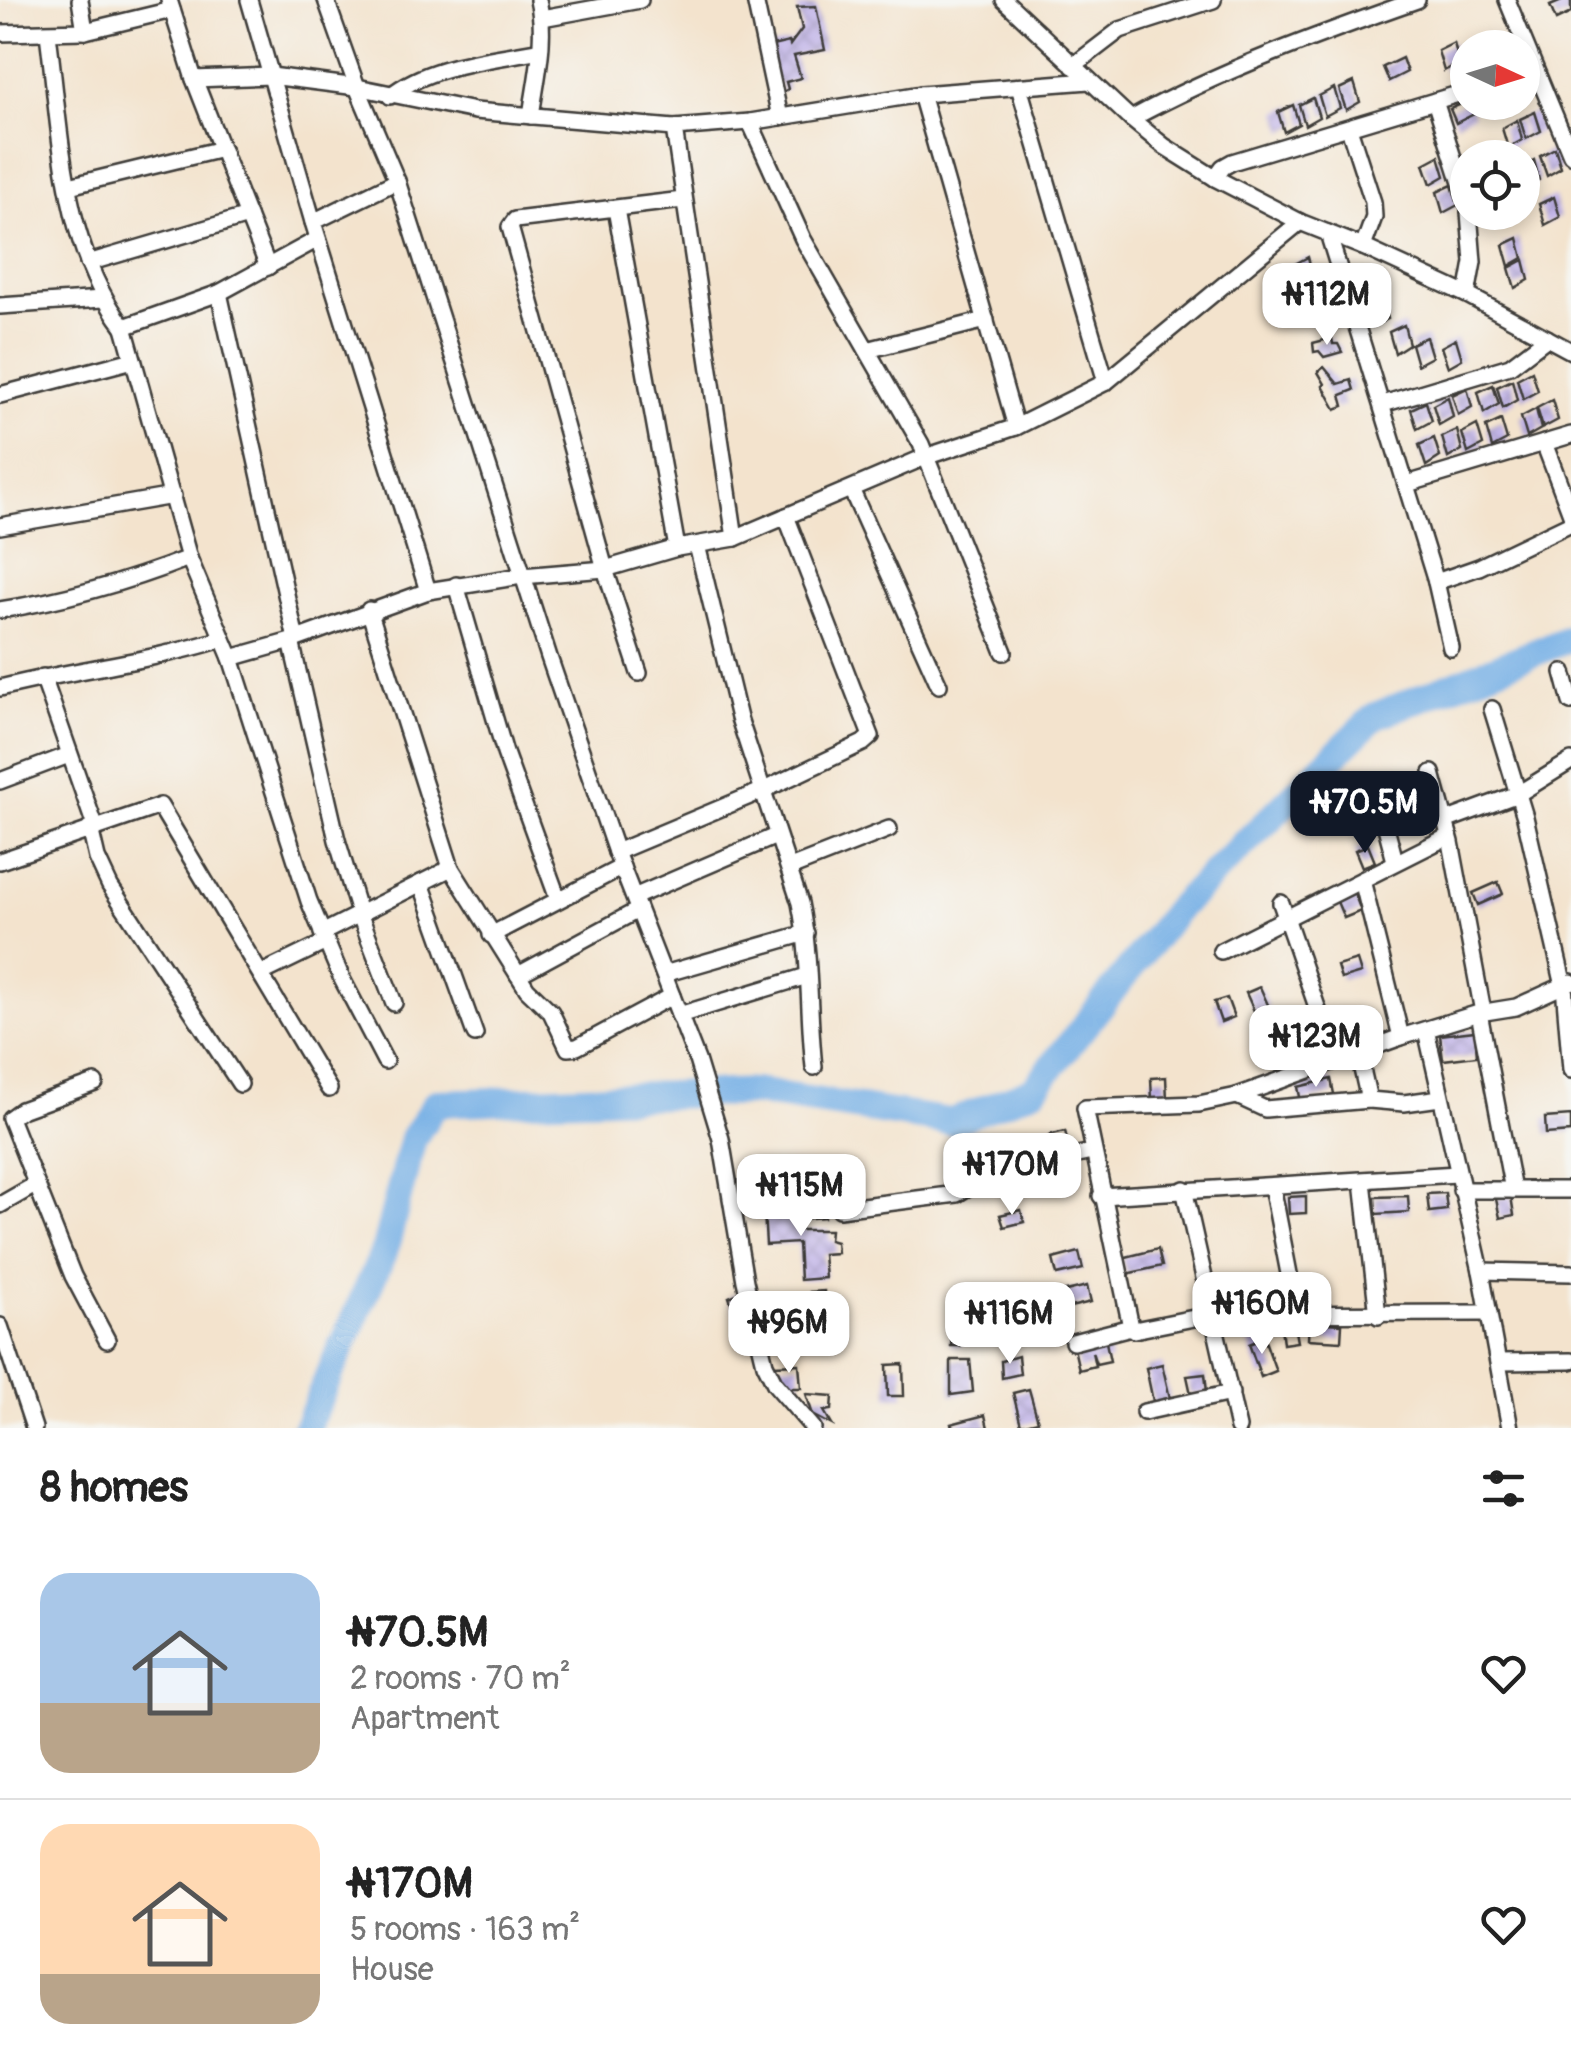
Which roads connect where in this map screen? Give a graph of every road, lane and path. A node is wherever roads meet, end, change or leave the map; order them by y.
1 (80, 0) edge
2 (250, 0) edge
3 (326, 0) edge
4 (538, 0) edge
5 (640, 0) edge
6 (754, 0) edge
7 (1004, 0) edge
8 (1213, 0) edge
9 (1417, 0) edge
10 (1507, 0) edge
11 (171, 5) edge
12 (542, 18) junction
13 (1516, 30) edge
14 (85, 31) junction
15 (0, 33) edge
16 (48, 34) junction
17 (540, 50) junction
18 (1073, 66) junction
19 (272, 76) junction
20 (194, 79) junction
21 (1089, 81) junction
22 (357, 87) junction
23 (1019, 87) junction
24 (1540, 89) edge
25 (921, 94) junction
26 (390, 96) junction
27 (1450, 96) edge
28 (1435, 101) junction
29 (531, 116) junction
30 (780, 117) junction
31 (1130, 119) junction
32 (750, 122) junction
33 (674, 128) junction
34 (1349, 128) junction
35 (1566, 128) edge
36 (1450, 148) edge
37 (222, 149) junction
38 (1571, 155) edge
39 (1215, 178) junction
40 (397, 180) junction
41 (68, 186) junction
42 (683, 200) junction
43 (616, 209) junction
44 (248, 216) junction
45 (313, 222) junction
46 (1300, 222) junction
47 (1471, 230) edge
48 (1328, 233) junction
49 (318, 239) junction
50 (1364, 247) junction
51 (88, 264) junction
52 (268, 267) junction
53 (219, 293) junction
54 (1467, 294) junction
55 (102, 299) junction
56 (0, 306) edge
57 (986, 320) junction
58 (124, 327) junction
59 (1547, 338) junction
60 (867, 350) junction
61 (1571, 350) edge
62 (133, 360) junction
63 (1106, 382) junction
64 (0, 395) edge
65 (1384, 404) junction
66 (1016, 428) junction
67 (1571, 435) edge
68 (1544, 443) junction
69 (925, 456) junction
70 (1407, 484) junction
71 (852, 489) junction
72 (174, 496) junction
73 (1571, 514) edge
74 (786, 516) junction
75 (1571, 523) edge
76 (0, 526) edge
77 (735, 538) junction
78 (697, 545) junction
79 (677, 548) junction
80 (190, 558) junction
81 (605, 569) junction
82 (522, 576) junction
83 (1436, 582) junction
84 (456, 585) junction
85 (428, 591) junction
86 (0, 610) edge
87 (369, 610) junction
88 (222, 639) junction
89 (294, 640) junction
90 (1452, 648) dead end
91 (1004, 652) dead end
92 (230, 658) junction
93 (1562, 672) dead end
94 (640, 673) dead end
95 (42, 677) junction
96 (939, 685) dead end
97 (0, 688) edge
98 (1571, 702) edge
99 (1492, 709) dead end
100 (69, 755) junction
101 (1571, 760) edge
102 (1432, 773) dead end
103 (0, 781) edge
104 (764, 790) junction
105 (1518, 794) junction
106 (1378, 798) dead end
107 (93, 827) junction
108 (1447, 828) junction
109 (889, 830) dead end
110 (776, 836) junction
111 (619, 859) junction
112 (0, 861) edge
113 (1395, 861) junction
114 (451, 868) junction
115 (790, 868) junction
116 (1362, 880) junction
117 (421, 883) junction
118 (558, 899) junction
119 (636, 903) junction
120 (1284, 910) junction
121 (360, 914) junction
122 (806, 933) junction
123 (491, 936) junction
124 (324, 937) junction
125 (1221, 951) dead end
126 (262, 973) junction
127 (664, 974) junction
128 (518, 975) junction
129 (807, 976) junction
130 (1568, 984) edge
131 (672, 996) junction
132 (394, 1002) dead end
133 (1481, 1012) junction
134 (680, 1014) junction
135 (1426, 1030) junction
136 (475, 1034) dead end
137 (1401, 1036) junction
138 (1358, 1051) junction
139 (1335, 1059) junction
140 (386, 1061) dead end
141 (814, 1067) dead end
142 (1571, 1070) edge
143 (96, 1083) dead end
144 (240, 1084) dead end
145 (329, 1089) dead end
146 (1237, 1096) junction
147 (1440, 1098) junction
148 (1368, 1100) junction
149 (5, 1119) edge
150 (1092, 1152) junction
151 (1363, 1181) junction
152 (1460, 1182) junction
153 (35, 1185) junction
154 (1272, 1186) junction
155 (1184, 1189) junction
156 (1513, 1190) junction
157 (1571, 1190) edge
158 (1101, 1196) junction
159 (0, 1205) edge
160 (839, 1209) dead end
161 (1481, 1271) junction
162 (1571, 1273) edge
163 (1214, 1314) junction
164 (1488, 1314) junction
165 (1296, 1315) junction
166 (1378, 1316) junction
167 (0, 1326) edge
168 (1131, 1327) junction
169 (107, 1340) dead end
170 (1073, 1342) dead end
171 (1571, 1361) edge
172 (1500, 1362) junction
173 (1231, 1393) junction
174 (1144, 1412) dead end
175 (34, 1428) edge
176 (813, 1428) edge
177 (1238, 1428) edge
178 (1510, 1428) edge

1 - 14 street
2 - 19 street
3 - 22 street
4 - 12 street
5 - 12 street
6 - 30 street
7 - 18 street
8 - 18 street
9 - 31 street
10 - 13 street
11 - 14 street
11 - 20 street
12 - 17 street
14 - 16 street
15 - 16 street
16 - 41 street
17 - 26 street
17 - 29 street
18 - 21 street
19 - 20 street
19 - 22 street
19 - 45 street
20 - 37 street
21 - 23 street
21 - 31 street
22 - 26 street
22 - 40 street
23 - 25 street
23 - 63 street
24 - 35 street
25 - 30 street
25 - 57 street
26 - 29 street
27 - 28 street
28 - 34 street
28 - 36 street
29 - 33 street
30 - 32 street
31 - 39 street
32 - 33 street
32 - 60 street
33 - 42 street
34 - 39 street
34 - 50 street
35 - 38 street
37 - 41 street
37 - 44 street
39 - 46 street
40 - 45 street
40 - 82 street
41 - 51 street
42 - 43 street
42 - 77 street
43 - 79 street
43 - 81 street
44 - 51 street
44 - 52 street
45 - 49 street
46 - 48 street
46 - 63 street
47 - 54 street
48 - 50 street
48 - 65 street
49 - 52 street
49 - 85 street
50 - 54 street
51 - 55 street
52 - 53 street
53 - 58 street
53 - 89 street
54 - 59 street
55 - 56 street
55 - 58 street
57 - 60 street
57 - 66 street
58 - 62 street
59 - 61 street
59 - 65 street
60 - 69 street
62 - 64 street
62 - 72 street
63 - 66 street
65 - 70 street
66 - 69 street
67 - 68 street
68 - 70 street
68 - 73 street
69 - 71 street
69 - 91 street
70 - 83 street
71 - 74 street
71 - 96 street
72 - 76 street
72 - 80 street
74 - 77 street
74 - 104 street
75 - 83 street
77 - 78 street
78 - 79 street
78 - 104 street
79 - 81 street
80 - 86 street
80 - 88 street
81 - 82 street
81 - 94 street
82 - 84 street
82 - 111 street
83 - 90 street
84 - 85 street
84 - 118 street
85 - 87 street
87 - 89 street
87 - 114 street
88 - 92 street
88 - 95 street
89 - 92 street
89 - 121 street
92 - 124 street
93 - 98 street
95 - 97 street
95 - 100 street
99 - 105 street
100 - 103 street
100 - 107 street
101 - 105 street
102 - 108 street
104 - 110 street
104 - 111 street
105 - 108 street
105 - 130 street
106 - 113 street
107 - 112 street
107 - 126 street
107 - 144 street
108 - 113 street
108 - 133 street
109 - 115 street
110 - 115 street
110 - 119 street
111 - 118 street
111 - 119 street
113 - 116 street
114 - 117 street
114 - 123 street
115 - 122 street
116 - 120 street
116 - 137 street
117 - 121 street
117 - 136 street
118 - 123 street
119 - 127 street
119 - 128 street
120 - 125 street
120 - 139 street
121 - 124 street
121 - 132 street
122 - 127 street
122 - 129 street
123 - 128 street
124 - 126 street
124 - 140 street
126 - 145 street
127 - 131 street
128 - 131 street
129 - 134 street
129 - 141 street
130 - 133 street
130 - 142 street
131 - 134 street
133 - 135 street
133 - 156 street
134 - 176 street
135 - 137 street
135 - 147 street
137 - 138 street
138 - 139 street
138 - 148 street
139 - 146 street
143 - 149 street
146 - 148 street
146 - 150 street
147 - 148 street
147 - 152 street
149 - 153 street
150 - 158 street
150 - 160 street
151 - 152 street
151 - 154 street
151 - 166 street
152 - 156 street
152 - 161 street
153 - 159 street
153 - 169 street
154 - 155 street
154 - 165 street
155 - 158 street
155 - 163 street
156 - 157 street
158 - 168 street
161 - 162 street
161 - 164 street
163 - 165 street
163 - 168 street
163 - 173 street
164 - 166 street
164 - 172 street
165 - 166 street
167 - 175 street
168 - 170 street
171 - 172 street
172 - 178 street
173 - 174 street
173 - 177 street

